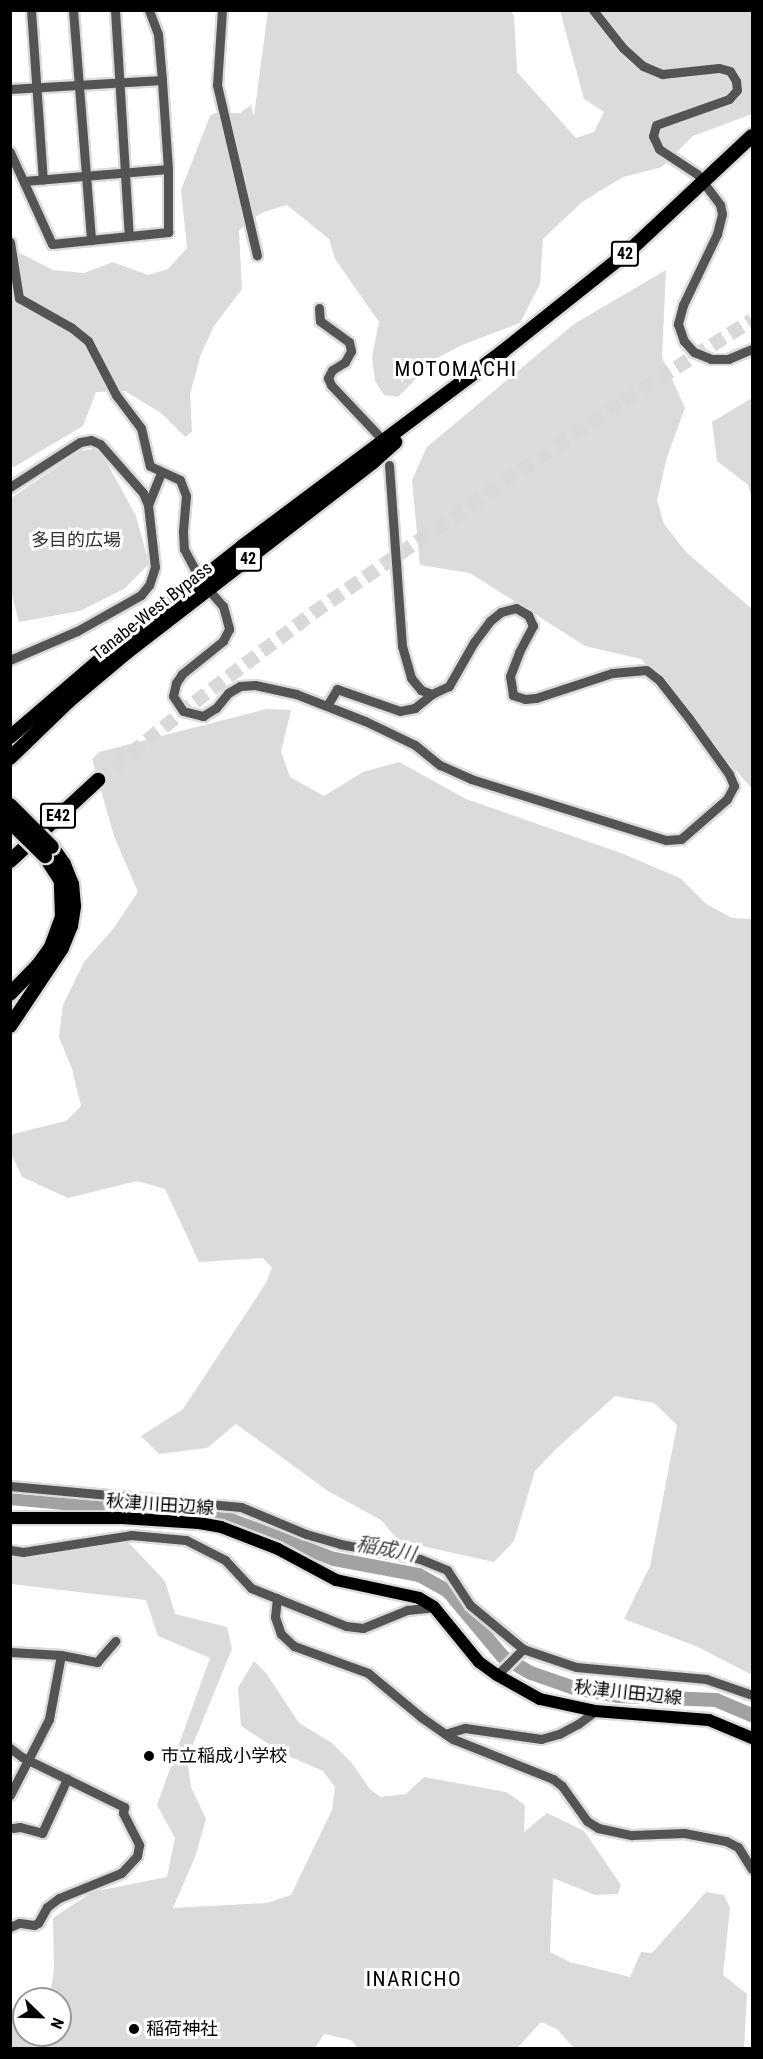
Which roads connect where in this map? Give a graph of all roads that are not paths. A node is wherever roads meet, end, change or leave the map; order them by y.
1 (32, 10) edge
2 (73, 10) edge
3 (115, 10) edge
4 (149, 10) edge
5 (222, 10) edge
6 (593, 10) edge
7 (162, 80) junction
8 (119, 83) junction
9 (79, 85) junction
10 (37, 88) junction
11 (10, 89) edge
12 (753, 136) edge
13 (10, 152) edge
14 (168, 169) junction
15 (125, 173) junction
16 (86, 176) junction
17 (44, 180) junction
18 (24, 181) junction
19 (702, 182) junction
20 (129, 236) junction
21 (91, 240) junction
22 (10, 242) edge
23 (257, 255) dead end
24 (319, 308) dead end
25 (753, 349) edge
26 (379, 436) dead end
27 (389, 465) dead end
28 (161, 473) junction
29 (10, 487) edge
30 (148, 506) junction
31 (204, 585) junction
32 (10, 660) edge
33 (432, 694) junction
34 (328, 704) junction
35 (10, 737) edge
36 (10, 758) edge
37 (98, 780) tunnel mouth
38 (10, 805) edge
39 (10, 822) edge
40 (48, 851) junction
41 (13, 859) edge
42 (15, 990) edge
43 (10, 999) edge
44 (10, 1026) edge
45 (10, 1486) edge
46 (10, 1518) edge
47 (10, 1550) edge
48 (277, 1598) junction
49 (434, 1607) junction
50 (114, 1641) dead end
51 (10, 1652) edge
52 (520, 1652) junction
53 (61, 1655) junction
54 (501, 1672) junction
55 (753, 1695) edge
56 (595, 1711) junction
57 (445, 1734) junction
58 (753, 1738) edge
59 (10, 1748) edge
60 (28, 1760) junction
61 (67, 1779) junction
62 (10, 1795) edge
63 (13, 1828) dead end
64 (753, 1869) edge
65 (10, 1927) edge

1 - 10 street
2 - 9 street
3 - 8 street
4 - 7 street
5 - 23 street
6 - 19 street
7 - 8 street
7 - 14 street
8 - 9 street
8 - 15 street
9 - 10 street
9 - 16 street
10 - 11 street
10 - 17 street
12 - 19 highway, Tanabe-West Bypass / 42
13 - 18 street
14 - 15 street
14 - 20 street
15 - 16 street
15 - 20 street
16 - 17 street
16 - 21 street
17 - 18 street
18 - 21 street
19 - 25 street
19 - 31 highway, Tanabe-West Bypass / 42
20 - 21 street
22 - 28 street
24 - 26 street
27 - 33 street
28 - 30 street
28 - 31 street
29 - 30 street
30 - 32 street
31 - 34 street
31 - 35 highway, Tanabe-West Bypass / 42
31 - 36 highway, Tanabe-West Bypass / 42
33 - 34 street
33 - 34 street
37 - 41 highway, E42
38 - 40 highway, bridge
39 - 40 highway, bridge
40 - 42 highway
40 - 44 highway
42 - 43 highway
45 - 52 street
46 - 49 main road, 秋津川田辺線
47 - 48 street
48 - 49 street
48 - 57 street
49 - 54 main road, 秋津川田辺線
50 - 53 street
51 - 53 street
52 - 54 street
52 - 55 street
53 - 60 street
54 - 56 main road, 秋津川田辺線
56 - 57 street
56 - 58 main road, 秋津川田辺線
57 - 64 street
59 - 60 street
60 - 61 street
60 - 62 street
61 - 63 street
61 - 65 street

